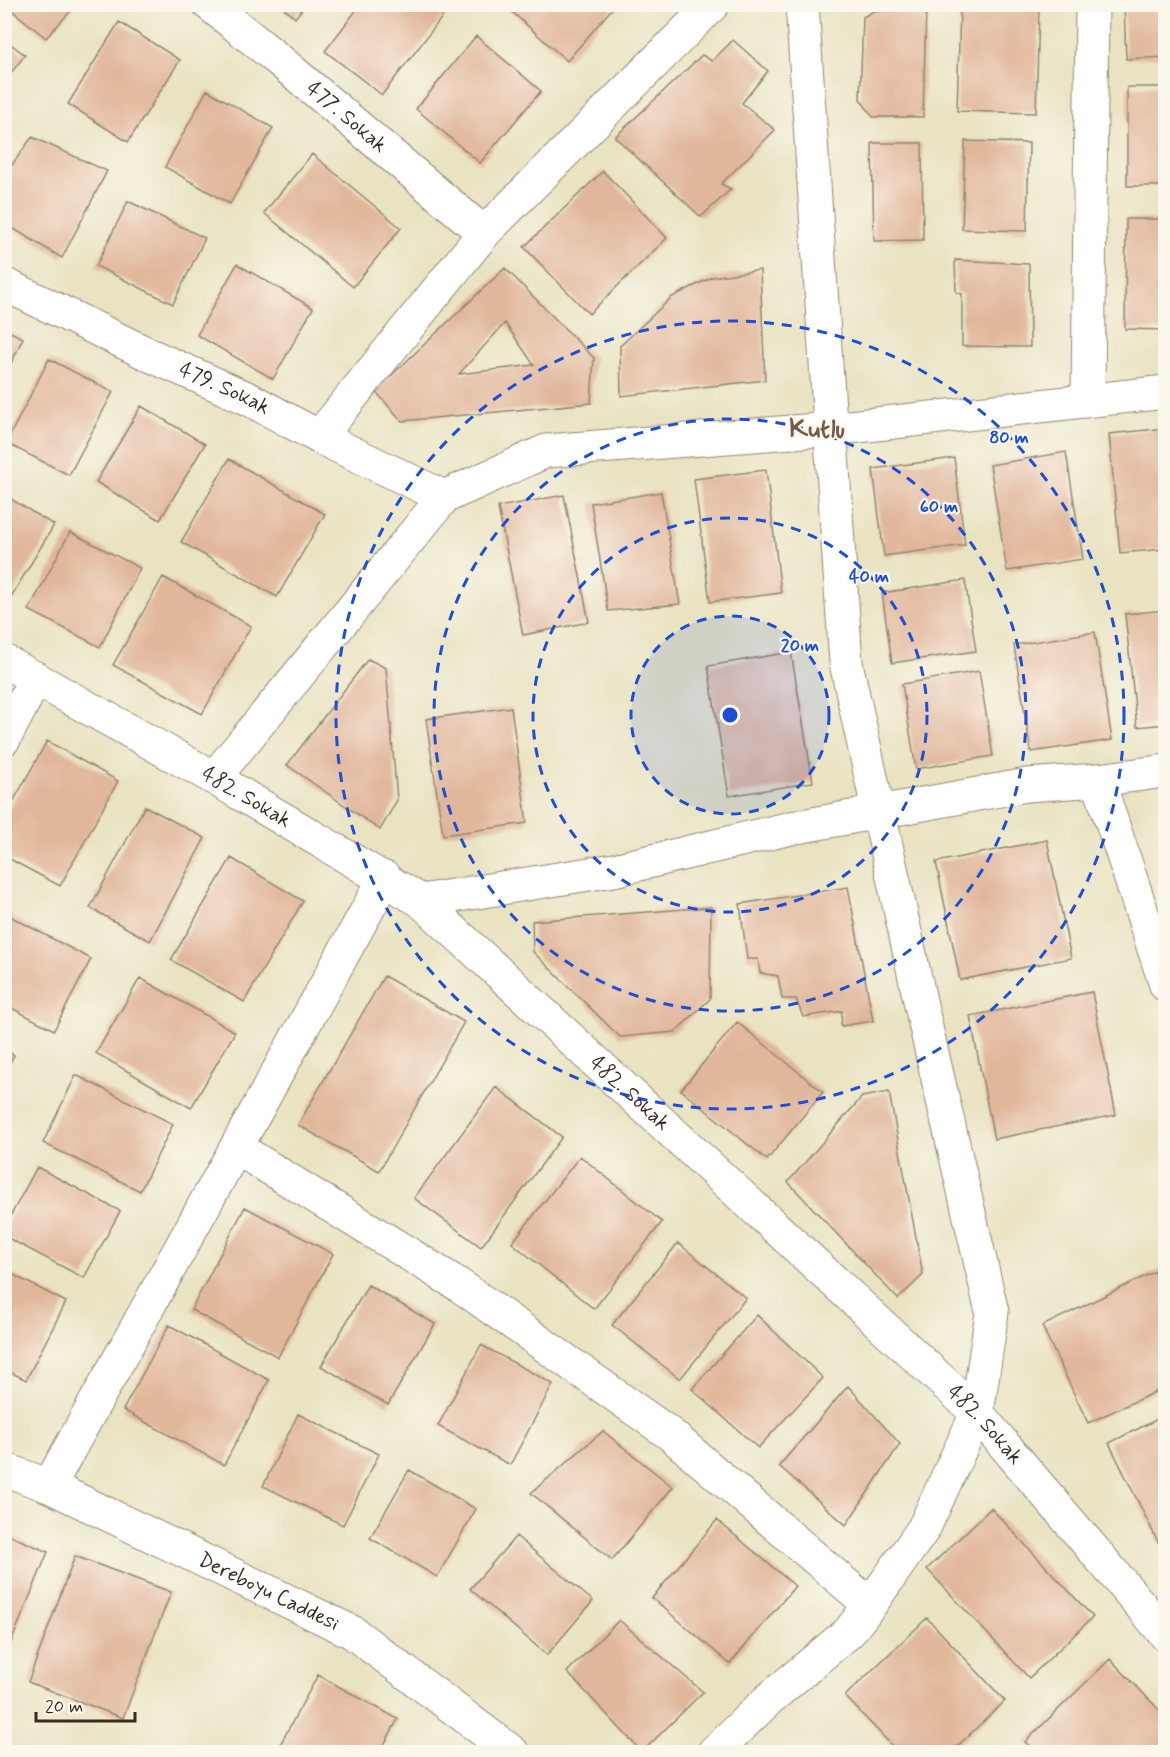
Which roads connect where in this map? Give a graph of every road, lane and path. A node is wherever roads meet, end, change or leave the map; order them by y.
1 (209, 4) edge
2 (713, 4) edge
3 (802, 4) edge
4 (1092, 4) edge
5 (484, 233) junction
6 (4, 284) edge
7 (1166, 392) edge
8 (1088, 400) junction
9 (831, 429) junction
10 (319, 437) junction
11 (444, 497) junction
12 (4, 661) edge
13 (36, 678) junction
14 (4, 739) edge
15 (1166, 771) edge
16 (214, 778) junction
17 (1098, 780) junction
18 (880, 812) junction
19 (385, 878) junction
20 (421, 901) junction
21 (1166, 985) edge
22 (237, 1148) junction
23 (977, 1413) junction
24 (4, 1469) edge
25 (49, 1486) junction
26 (870, 1605) junction
27 (1166, 1635) edge
28 (512, 1752) edge
29 (714, 1752) edge

1 - 5 street, 477. Sokak
2 - 5 street
3 - 9 street
4 - 8 street
5 - 10 street
6 - 10 street, 479. Sokak
7 - 8 street
8 - 9 street
9 - 11 street
9 - 18 street
10 - 11 street, 479. Sokak
11 - 16 street
12 - 13 street, 482. Sokak
13 - 14 street
13 - 16 street, 482. Sokak
15 - 17 street
16 - 19 street, 482. Sokak
17 - 18 street
17 - 21 street
18 - 20 street
18 - 23 street
19 - 20 street, 482. Sokak
19 - 22 street
20 - 23 street, 482. Sokak
22 - 25 street
22 - 26 street
23 - 26 street
23 - 27 street, 482. Sokak
24 - 25 street, Dereboyu Caddesi
25 - 28 street, Dereboyu Caddesi
26 - 29 street

